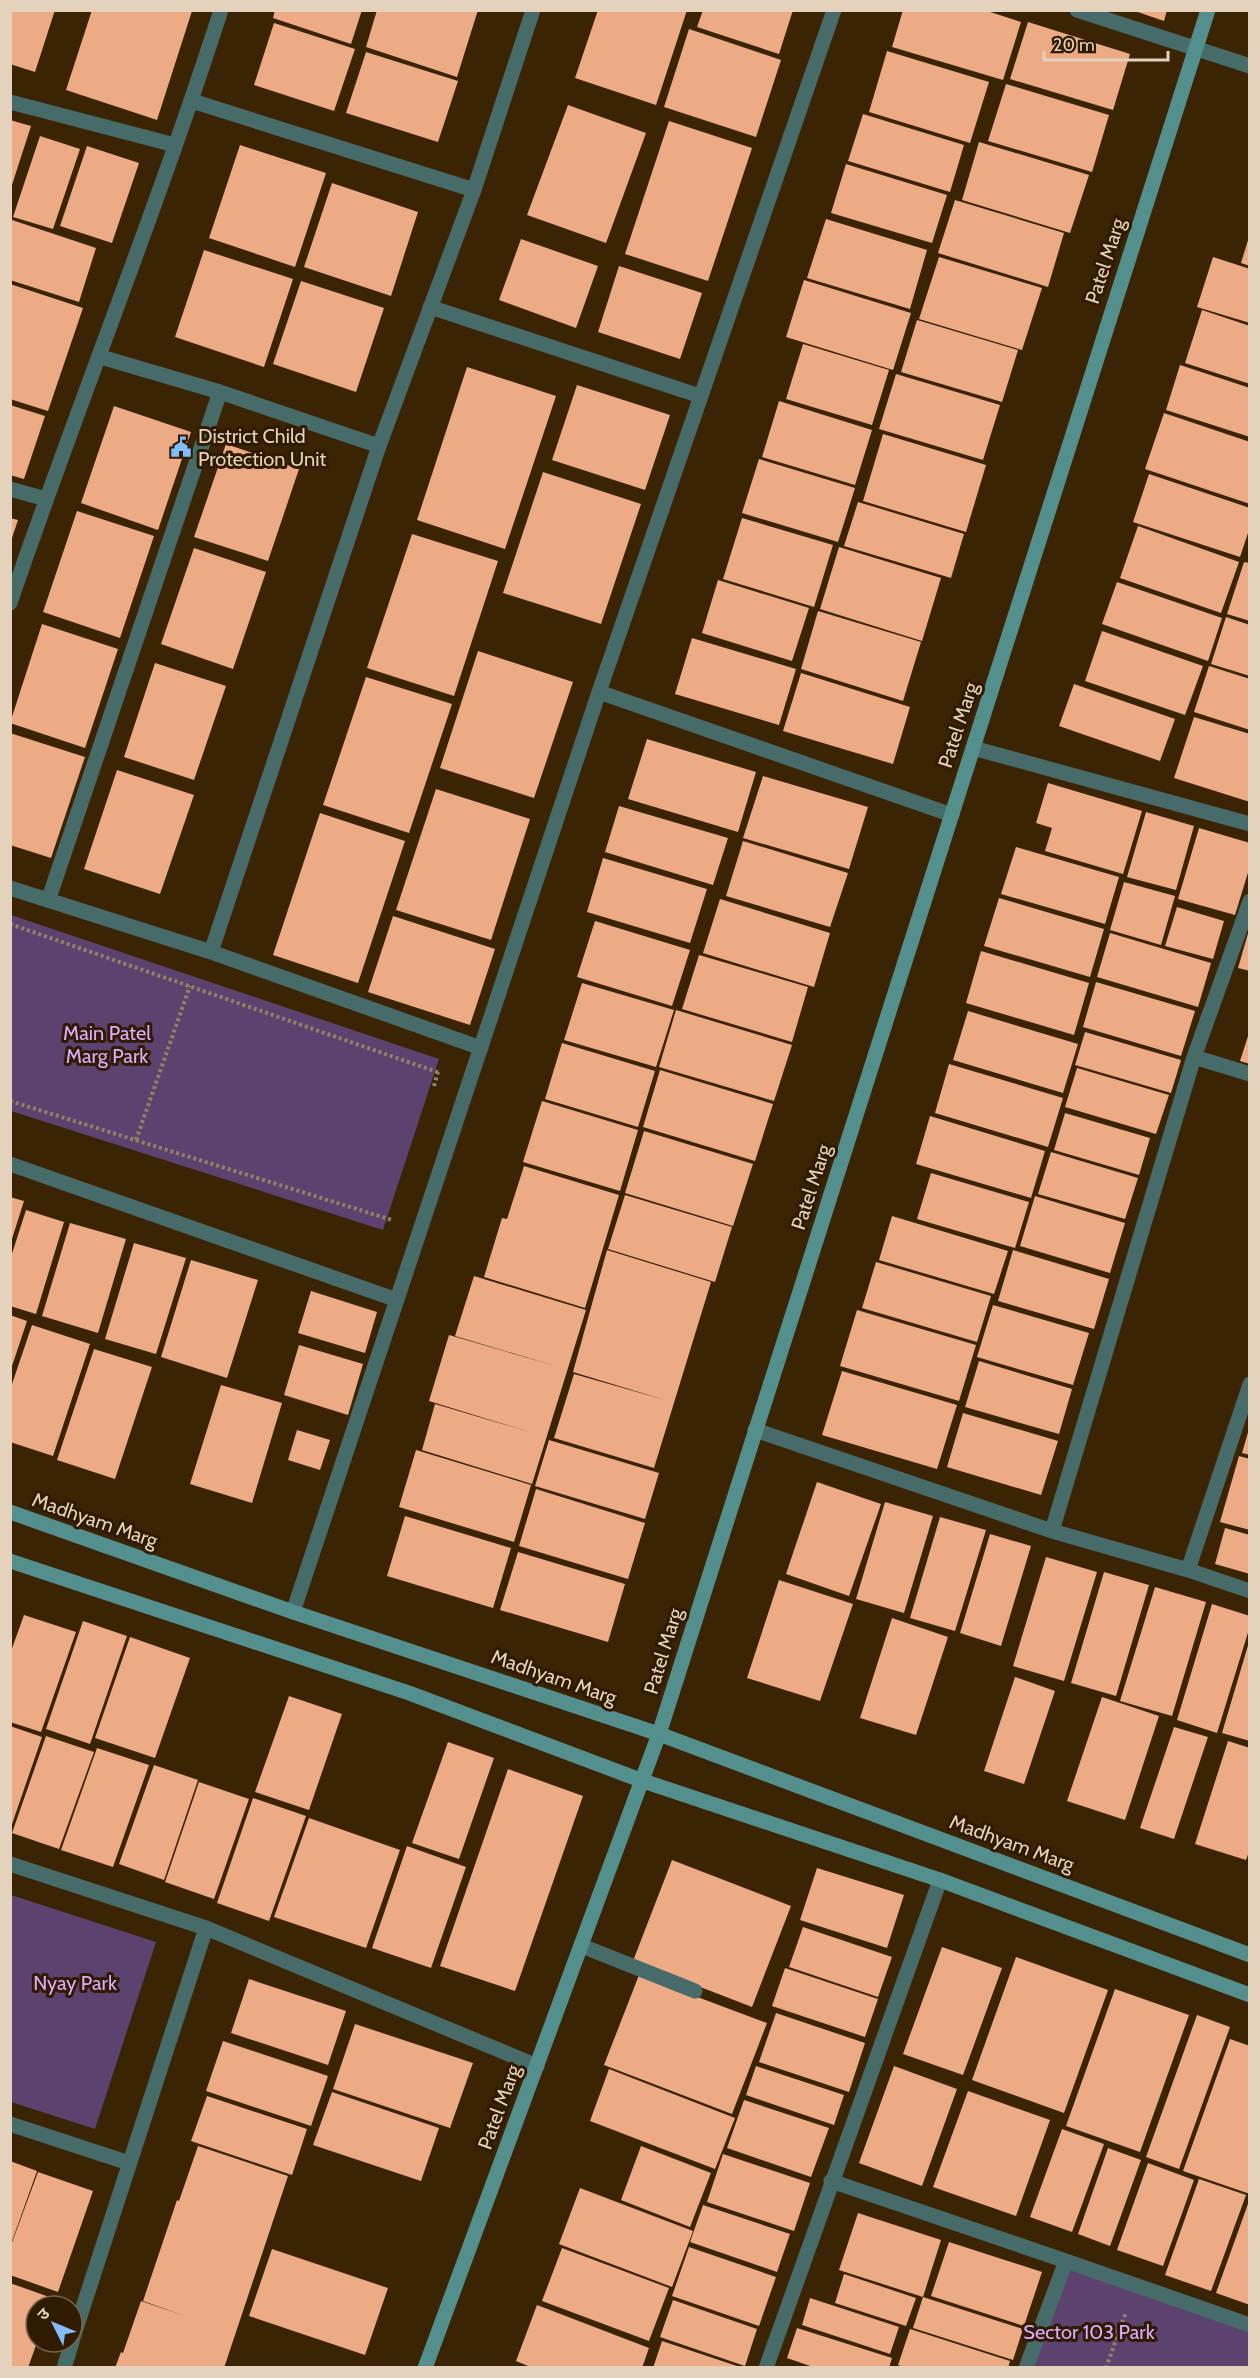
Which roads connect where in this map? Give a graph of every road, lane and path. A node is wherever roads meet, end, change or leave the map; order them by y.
1 (221, 10) edge
2 (533, 10) edge
3 (834, 10) edge
4 (1077, 10) edge
5 (1208, 10) edge
6 (1194, 50) junction
7 (1250, 66) edge
8 (192, 100) junction
9 (10, 102) edge
10 (175, 145) junction
11 (474, 190) junction
12 (430, 307) junction
13 (101, 357) junction
14 (220, 392) junction
15 (700, 396) junction
16 (379, 446) junction
17 (10, 489) edge
18 (46, 500) junction
19 (10, 603) edge
20 (599, 692) junction
21 (973, 748) junction
22 (952, 816) junction
23 (1250, 824) edge
24 (10, 888) edge
25 (49, 898) junction
26 (1250, 901) edge
27 (10, 924) edge
28 (211, 952) junction
29 (190, 986) junction
30 (481, 1048) junction
31 (1194, 1057) junction
32 (1250, 1074) edge
33 (432, 1095) dead end
34 (10, 1101) edge
35 (136, 1140) junction
36 (10, 1164) edge
37 (396, 1222) dead end
38 (397, 1300) junction
39 (1250, 1384) edge
40 (755, 1430) junction
41 (10, 1512) edge
42 (1052, 1531) junction
43 (10, 1562) edge
44 (1188, 1570) junction
45 (1250, 1591) edge
46 (293, 1612) junction
47 (659, 1734) junction
48 (643, 1781) junction
49 (10, 1864) edge
50 (940, 1880) junction
51 (206, 1928) junction
52 (582, 1946) junction
53 (1250, 1955) edge
54 (695, 1991) dead end
55 (1250, 1995) edge
56 (537, 2066) junction
57 (10, 2124) edge
58 (129, 2163) junction
59 (831, 2181) junction
60 (1066, 2261) junction
61 (84, 2304) edge
62 (1127, 2309) dead end
63 (1250, 2325) edge
64 (425, 2367) edge
65 (766, 2367) edge
66 (1026, 2367) edge
67 (1106, 2367) edge

1 - 8 street
2 - 11 street
3 - 15 street
4 - 6 street
5 - 6 street, Patel Marg
6 - 7 street
6 - 21 street, Patel Marg
8 - 10 street
8 - 11 street
9 - 10 street
10 - 13 street
11 - 12 street
12 - 15 street
12 - 16 street
13 - 14 street
13 - 18 street
14 - 16 street
14 - 25 street
15 - 20 street
16 - 28 street
17 - 18 street
18 - 19 street
20 - 22 street
20 - 30 street
21 - 22 street, Patel Marg
21 - 23 street
22 - 40 street, Patel Marg
24 - 25 street
25 - 28 street
26 - 31 street
27 - 29 path
28 - 30 street
29 - 33 path
29 - 35 path
30 - 38 street
31 - 32 street
31 - 42 street
34 - 35 path
35 - 37 path
36 - 38 street
38 - 46 street
39 - 44 street
40 - 42 street
40 - 47 street, Patel Marg
41 - 46 street, Madhyam Marg
42 - 44 street
43 - 48 street
44 - 45 street
46 - 47 street, Madhyam Marg
47 - 48 street, Patel Marg
47 - 53 street, Madhyam Marg
48 - 50 street
48 - 52 street, Patel Marg
49 - 51 street
50 - 55 street
50 - 59 street
51 - 56 street
51 - 58 street
52 - 54 street
52 - 56 street, Patel Marg
56 - 64 street, Patel Marg
57 - 58 street
58 - 61 street
59 - 60 street
59 - 65 street
60 - 63 street
60 - 66 street
62 - 67 path

